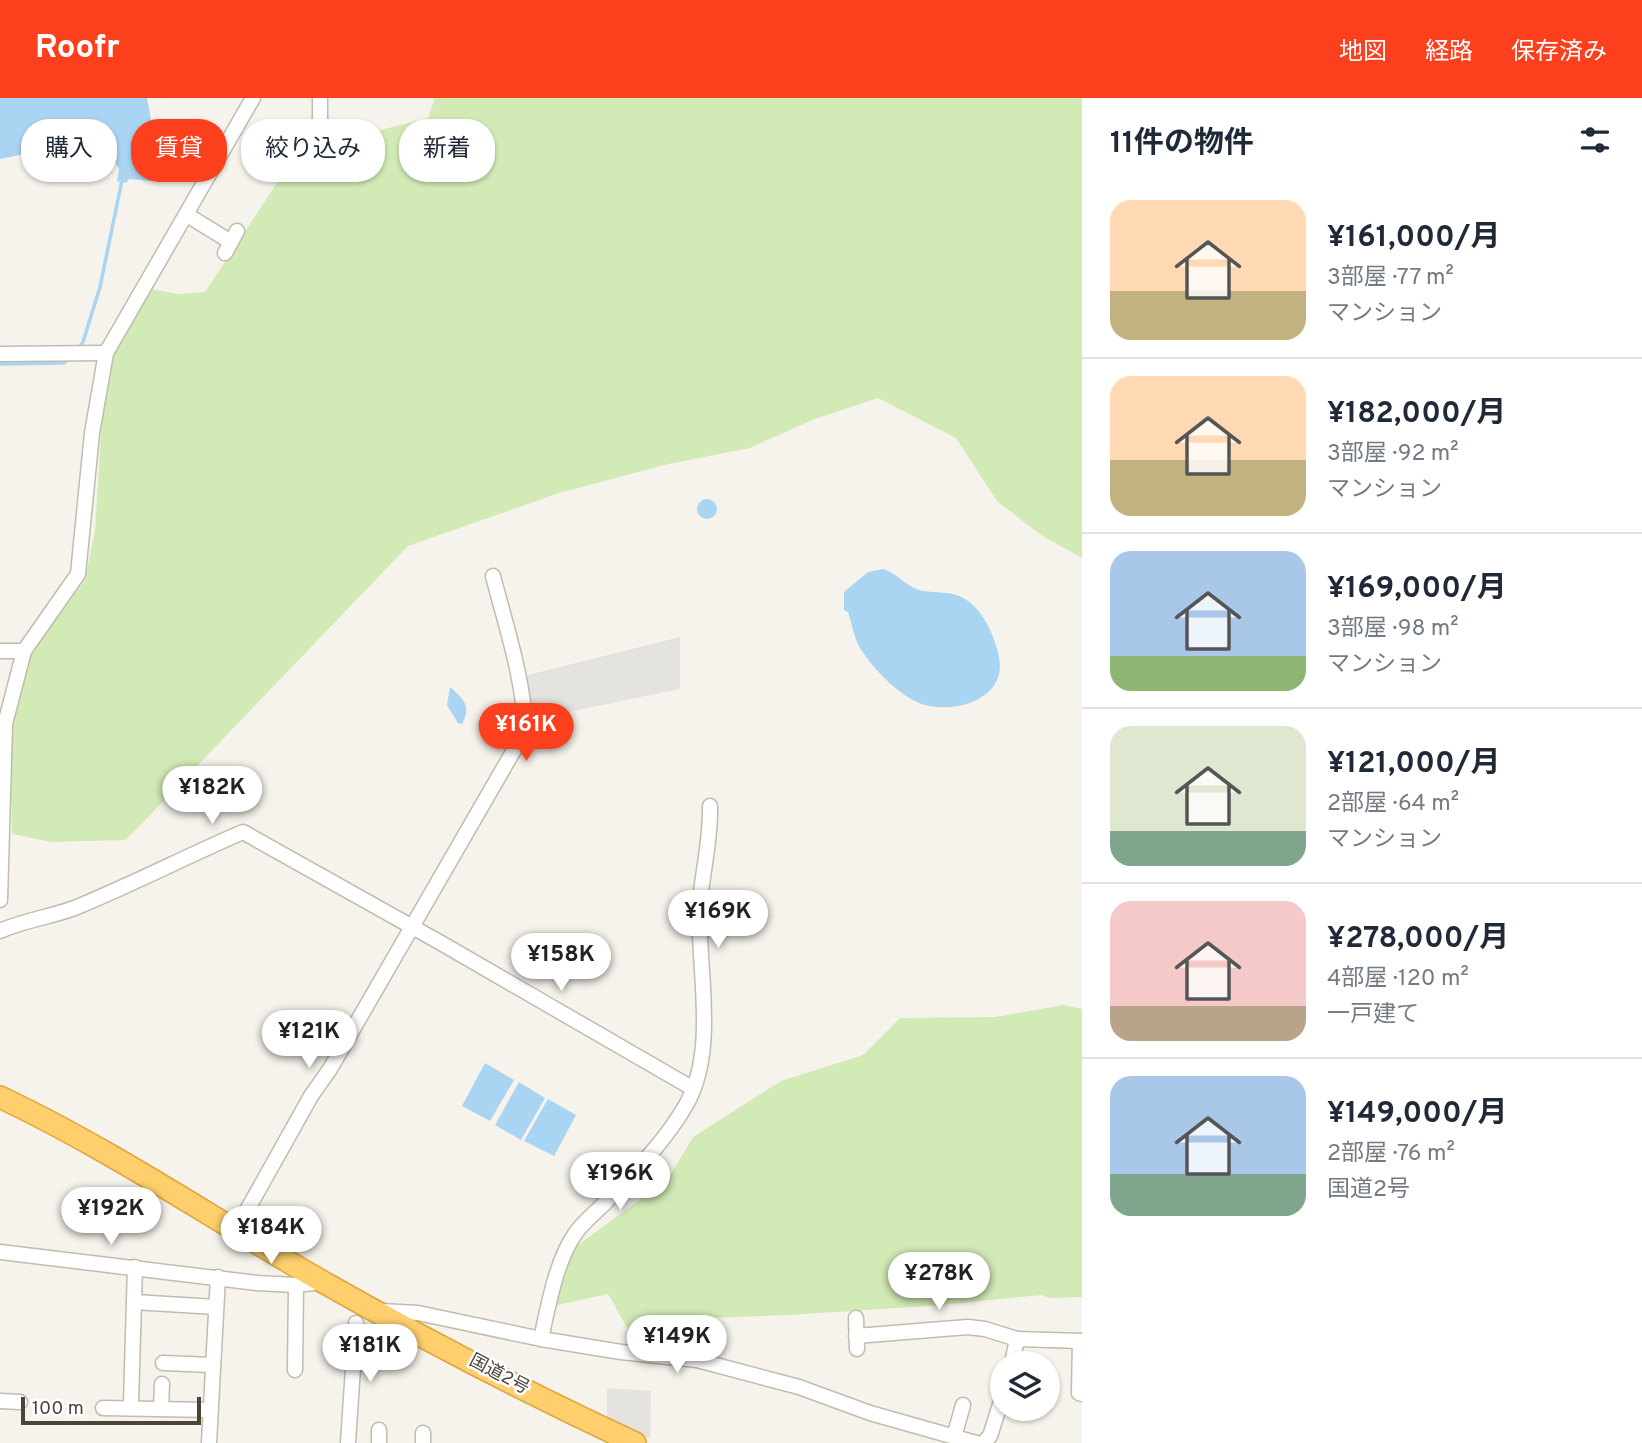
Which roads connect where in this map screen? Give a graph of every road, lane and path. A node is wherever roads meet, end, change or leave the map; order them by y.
1 (253, 98) edge
2 (320, 98) edge
3 (320, 119) edge
4 (187, 215) junction
5 (231, 242) dead end
6 (106, 353) junction
7 (0, 354) edge
8 (493, 576) dead end
9 (0, 651) edge
10 (24, 651) junction
11 (710, 806) dead end
12 (0, 900) edge
13 (413, 928) junction
14 (0, 931) edge
15 (692, 1088) junction
16 (0, 1097) edge
17 (236, 1230) junction
18 (0, 1252) edge
19 (135, 1267) junction
20 (218, 1277) junction
21 (323, 1282) junction
22 (296, 1285) junction
23 (134, 1302) junction
24 (216, 1307) junction
25 (376, 1310) junction
26 (856, 1318) dead end
27 (356, 1323) dead end
28 (541, 1339) junction
29 (1017, 1339) junction
30 (1081, 1341) edge
31 (1014, 1351) edge
32 (290, 1362) dead end
33 (163, 1363) dead end
34 (212, 1365) junction
35 (162, 1384) dead end
36 (1082, 1394) edge
37 (0, 1401) edge
38 (131, 1403) dead end
39 (963, 1405) dead end
40 (0, 1408) edge
41 (103, 1408) dead end
42 (161, 1409) junction
43 (210, 1410) junction
44 (995, 1421) edge
45 (954, 1437) junction
46 (209, 1443) edge
47 (348, 1443) edge
48 (635, 1443) edge
49 (976, 1443) edge
50 (983, 1443) edge

1 - 4 street
2 - 3 street
4 - 5 street
4 - 6 street
6 - 7 street
6 - 10 street
8 - 13 street
9 - 10 street
10 - 12 street
11 - 15 street
13 - 14 street
13 - 15 street
13 - 17 street
15 - 28 street
16 - 17 highway, 国道2号
17 - 21 highway, 国道2号
18 - 19 street
19 - 20 street
19 - 23 street
20 - 22 street
20 - 24 street
21 - 22 street
21 - 25 highway, 国道2号
22 - 32 street
23 - 24 street
23 - 38 street
24 - 34 street
25 - 28 street
25 - 48 highway, 国道2号
26 - 29 street
27 - 47 street
28 - 45 street
29 - 30 street
29 - 31 street
30 - 36 street
33 - 34 street
34 - 43 street
35 - 42 street
37 - 40 street
39 - 45 street
41 - 42 street
42 - 43 street
43 - 46 street
44 - 50 street
45 - 49 street

